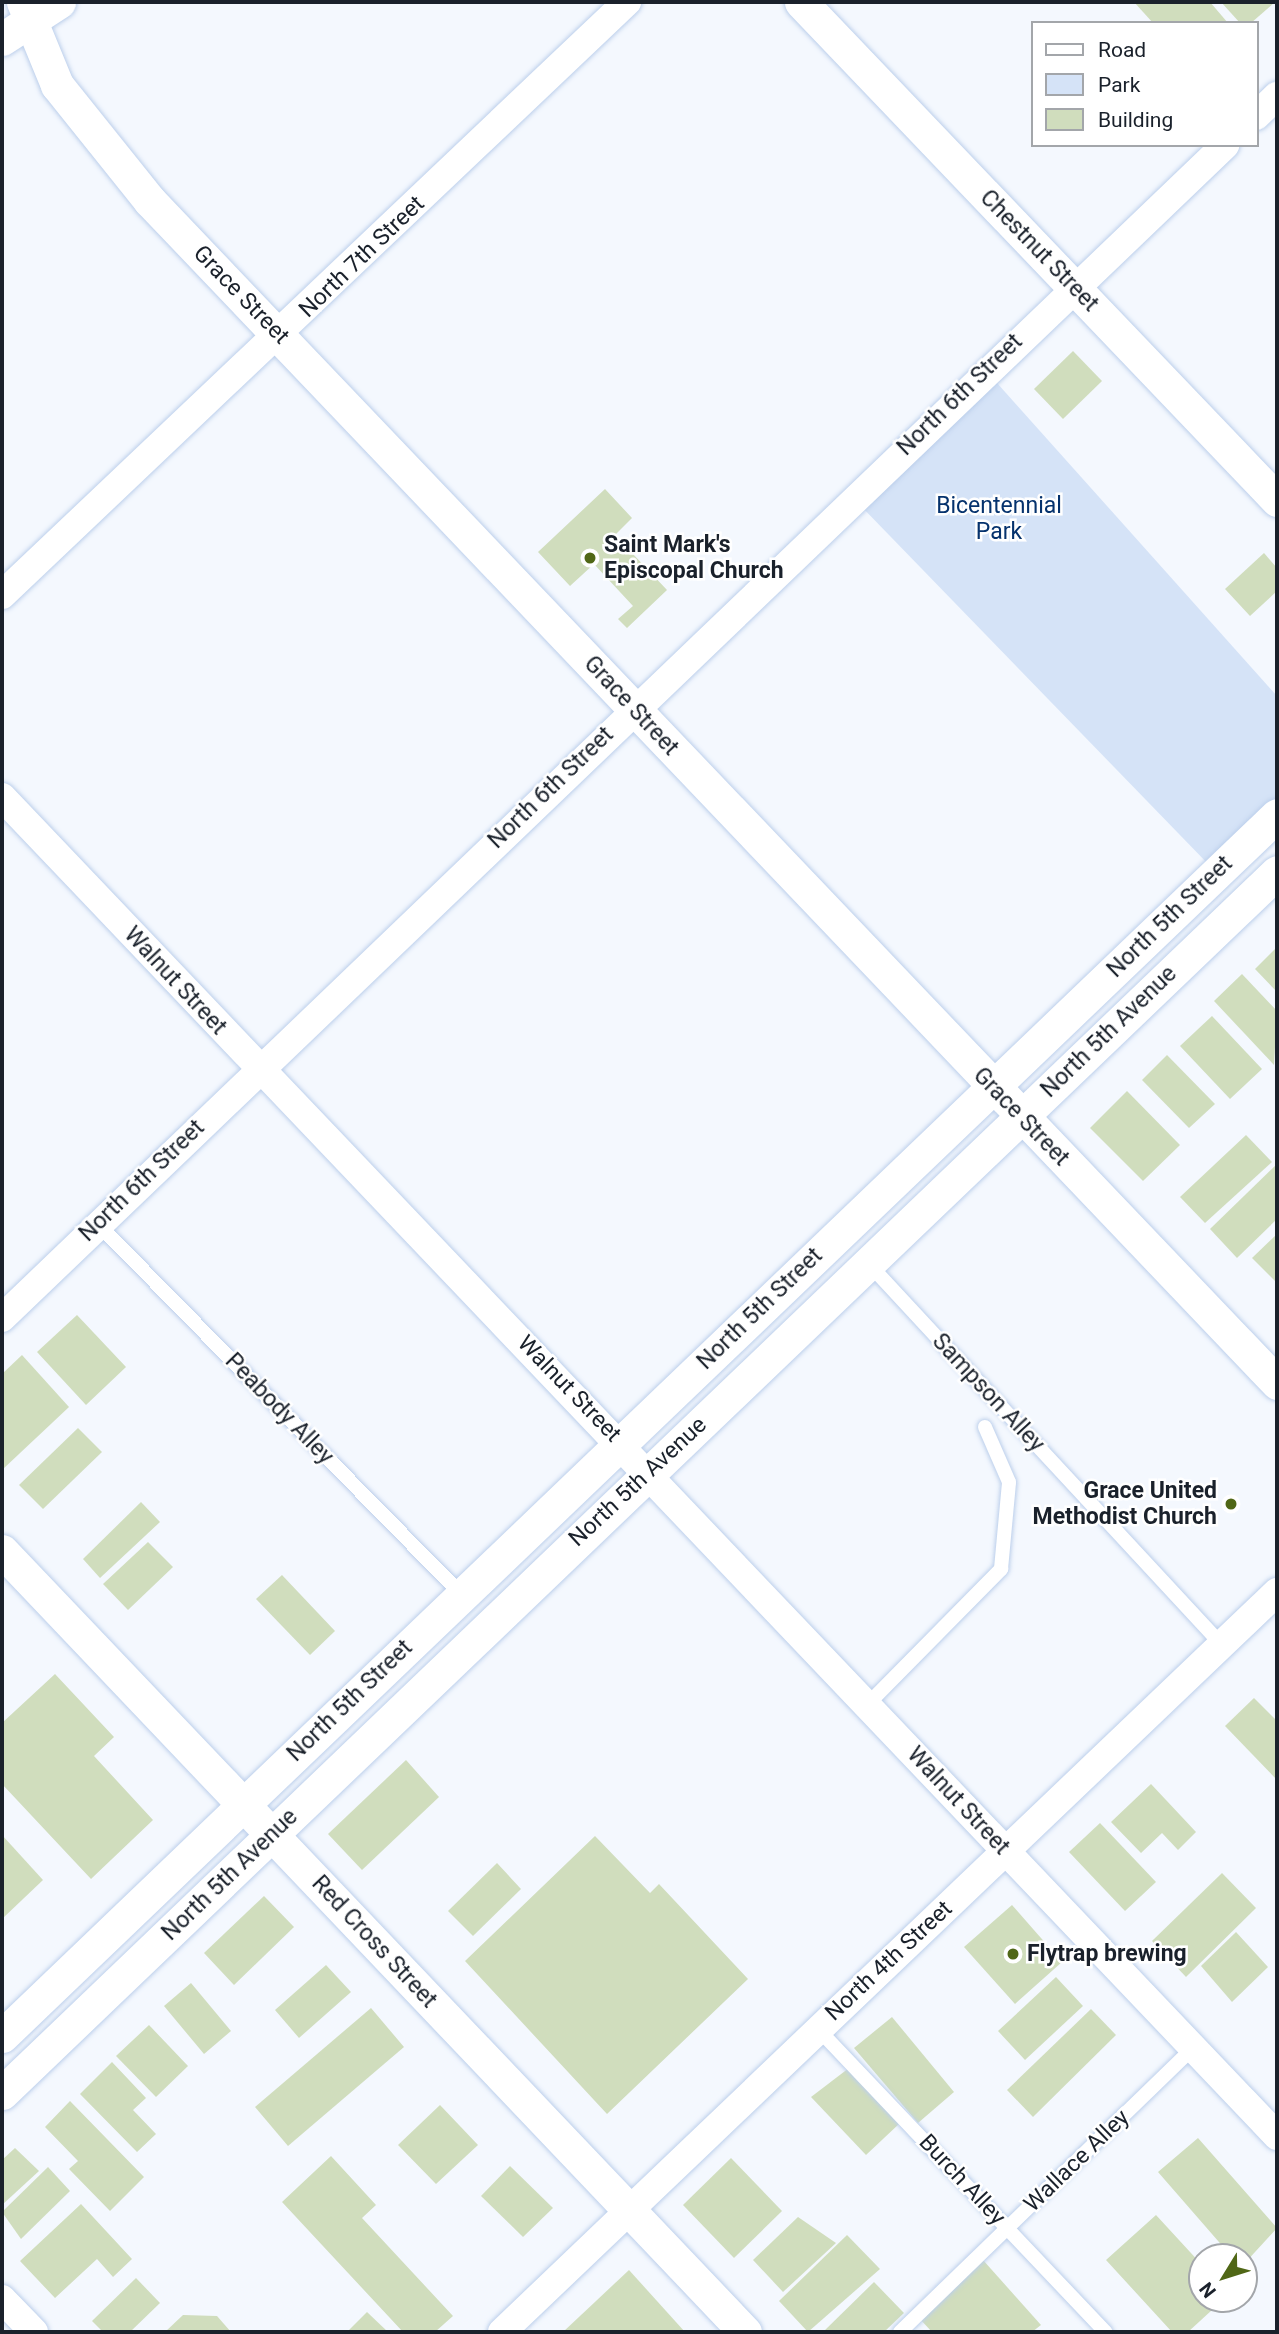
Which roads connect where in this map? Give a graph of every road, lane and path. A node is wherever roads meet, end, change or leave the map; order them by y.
1 (59, 2) edge
2 (627, 2) edge
3 (801, 2) edge
4 (27, 11) edge
5 (2, 39) edge
6 (1277, 96) edge
7 (1258, 114) edge
8 (1223, 147) edge
9 (1073, 286) junction
10 (280, 335) junction
11 (1277, 500) edge
12 (2, 595) edge
13 (635, 709) junction
14 (2, 797) edge
15 (1277, 815) edge
16 (1277, 872) edge
17 (257, 1068) junction
18 (991, 1087) junction
19 (1020, 1117) junction
20 (98, 1224) junction
21 (869, 1264) junction
22 (2, 1318) edge
23 (1277, 1383) edge
24 (985, 1427) dead end
25 (621, 1442) junction
26 (649, 1472) junction
27 (2, 1551) edge
28 (1277, 1592) edge
29 (461, 1594) junction
30 (1222, 1645) junction
31 (867, 1704) junction
32 (243, 1804) junction
33 (272, 1835) junction
34 (1006, 1851) junction
35 (818, 2029) junction
36 (2, 2036) edge
37 (1193, 2048) junction
38 (2, 2093) edge
39 (1277, 2136) edge
40 (629, 2211) junction
41 (1007, 2228) junction
42 (2, 2299) edge
43 (34, 2332) edge
44 (502, 2332) edge
45 (745, 2332) edge
46 (900, 2332) edge
47 (1106, 2332) edge

1 - 4 street
2 - 10 street, North 7th Street
3 - 9 street, Chestnut Street
4 - 5 street
4 - 10 street, Grace Street
6 - 7 street
8 - 9 street, North 6th Street
9 - 11 street, Chestnut Street
9 - 13 street, North 6th Street
10 - 12 street, North 7th Street
10 - 13 street, Grace Street
13 - 17 street, North 6th Street
13 - 18 street, Grace Street
14 - 17 street, Walnut Street
15 - 18 street, North 5th Street
16 - 19 street, North 5th Avenue
17 - 20 street, North 6th Street
17 - 25 street, Walnut Street
18 - 19 street, Grace Street
18 - 25 street, North 5th Street
19 - 21 street, North 5th Avenue
19 - 23 street, Grace Street
20 - 22 street, North 6th Street
20 - 29 lane, Peabody Alley
21 - 26 street, North 5th Avenue
21 - 30 lane, Sampson Alley
24 - 31 lane
25 - 26 street, Walnut Street
25 - 29 street, North 5th Street
26 - 31 street, Walnut Street
26 - 33 street, North 5th Avenue
27 - 32 street, Red Cross Street
28 - 30 street, North 4th Street
29 - 32 street, North 5th Street
30 - 34 street, North 4th Street
31 - 34 street, Walnut Street
32 - 33 street, Red Cross Street
32 - 36 street, North 5th Avenue
33 - 38 street, North 5th Avenue
33 - 40 street, Red Cross Street
34 - 35 street, North 4th Street
34 - 37 street, Walnut Street
35 - 40 street, North 4th Street
35 - 41 lane, Burch Alley
37 - 39 street, Walnut Street
37 - 41 lane, Wallace Alley
40 - 44 street, North 4th Street
40 - 45 street, Red Cross Street
41 - 46 lane, Wallace Alley
41 - 47 lane, Burch Alley
42 - 43 street

